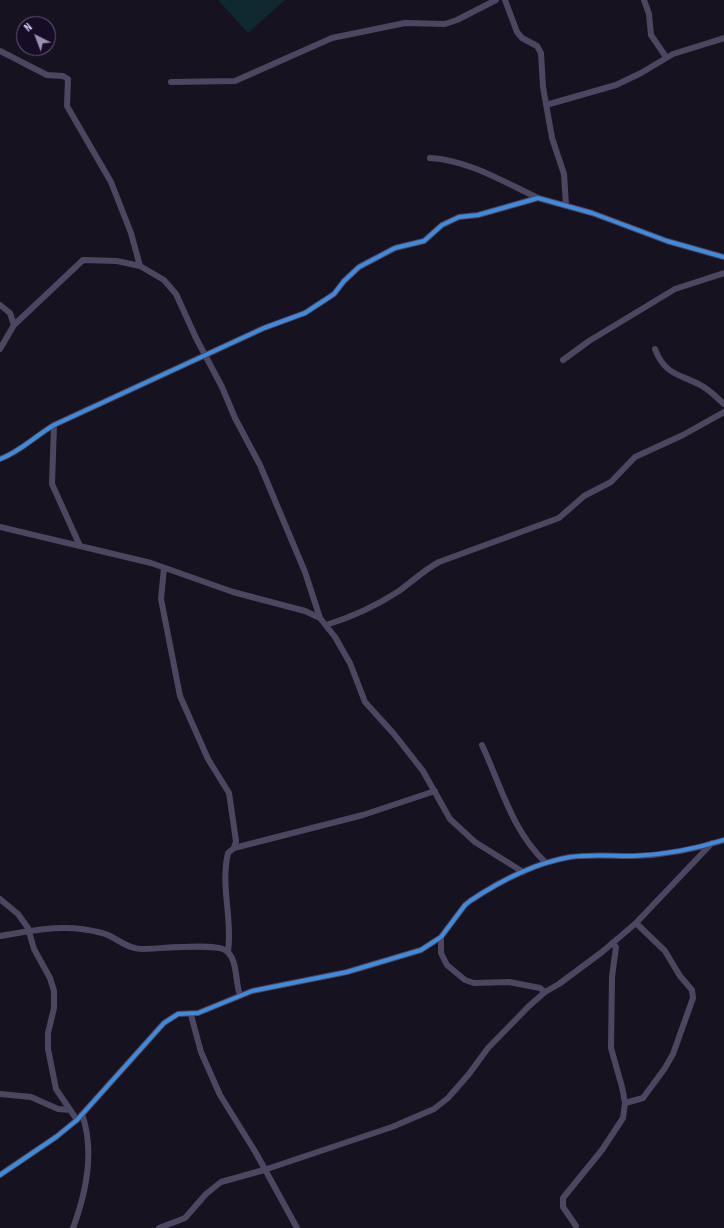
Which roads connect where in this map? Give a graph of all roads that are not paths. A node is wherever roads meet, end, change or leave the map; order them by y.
1 (496, 0) edge
2 (505, 0) edge
3 (644, 0) edge
4 (724, 38) edge
5 (0, 51) edge
6 (666, 57) junction
7 (171, 82) dead end
8 (546, 105) junction
9 (430, 158) dead end
10 (538, 198) junction
11 (566, 205) junction
12 (724, 257) edge
13 (140, 266) junction
14 (724, 273) edge
15 (0, 305) edge
16 (14, 324) junction
17 (0, 348) edge
18 (655, 349) dead end
19 (205, 357) junction
20 (563, 360) dead end
21 (724, 404) edge
22 (724, 412) edge
23 (54, 425) junction
24 (0, 458) edge
25 (0, 527) edge
26 (80, 546) junction
27 (164, 568) junction
28 (320, 618) junction
29 (326, 625) junction
30 (482, 745) dead end
31 (435, 791) junction
32 (724, 840) edge
33 (712, 844) junction
34 (234, 848) junction
35 (546, 863) junction
36 (523, 872) junction
37 (0, 899) edge
38 (636, 923) junction
39 (29, 931) junction
40 (0, 936) edge
41 (441, 938) junction
42 (612, 943) junction
43 (228, 952) junction
44 (546, 992) junction
45 (240, 995) junction
46 (191, 1015) junction
47 (0, 1094) edge
48 (625, 1103) junction
49 (70, 1110) junction
50 (82, 1114) junction
51 (77, 1120) junction
52 (264, 1170) junction
53 (0, 1175) edge
54 (576, 1226) dead end
55 (73, 1228) edge
56 (159, 1228) edge
57 (297, 1228) edge

1 - 7 street
2 - 8 street
3 - 6 street
4 - 6 street
5 - 13 street
6 - 8 street
8 - 11 street
9 - 10 street
10 - 11 street
10 - 19 street
11 - 12 street
13 - 16 street
13 - 19 street
14 - 20 street
15 - 16 street
16 - 17 street
18 - 21 street
19 - 23 street
19 - 28 street
22 - 29 street
23 - 24 street
23 - 26 street
25 - 26 street
26 - 27 street
27 - 28 street
27 - 34 street
28 - 29 street
29 - 31 street
30 - 35 street
31 - 34 street
31 - 36 street
32 - 33 street
33 - 35 street
33 - 38 street
34 - 43 street
35 - 36 street
36 - 41 street
37 - 39 street
38 - 42 street
38 - 48 street
39 - 40 street
39 - 43 street
39 - 49 street
41 - 44 street
41 - 45 street
42 - 44 street
42 - 48 street
43 - 45 street
44 - 52 street
45 - 46 street
46 - 50 street
46 - 52 street
47 - 49 street
48 - 54 street
49 - 51 street
50 - 51 street
50 - 55 street
51 - 53 street
52 - 56 street
52 - 57 street

